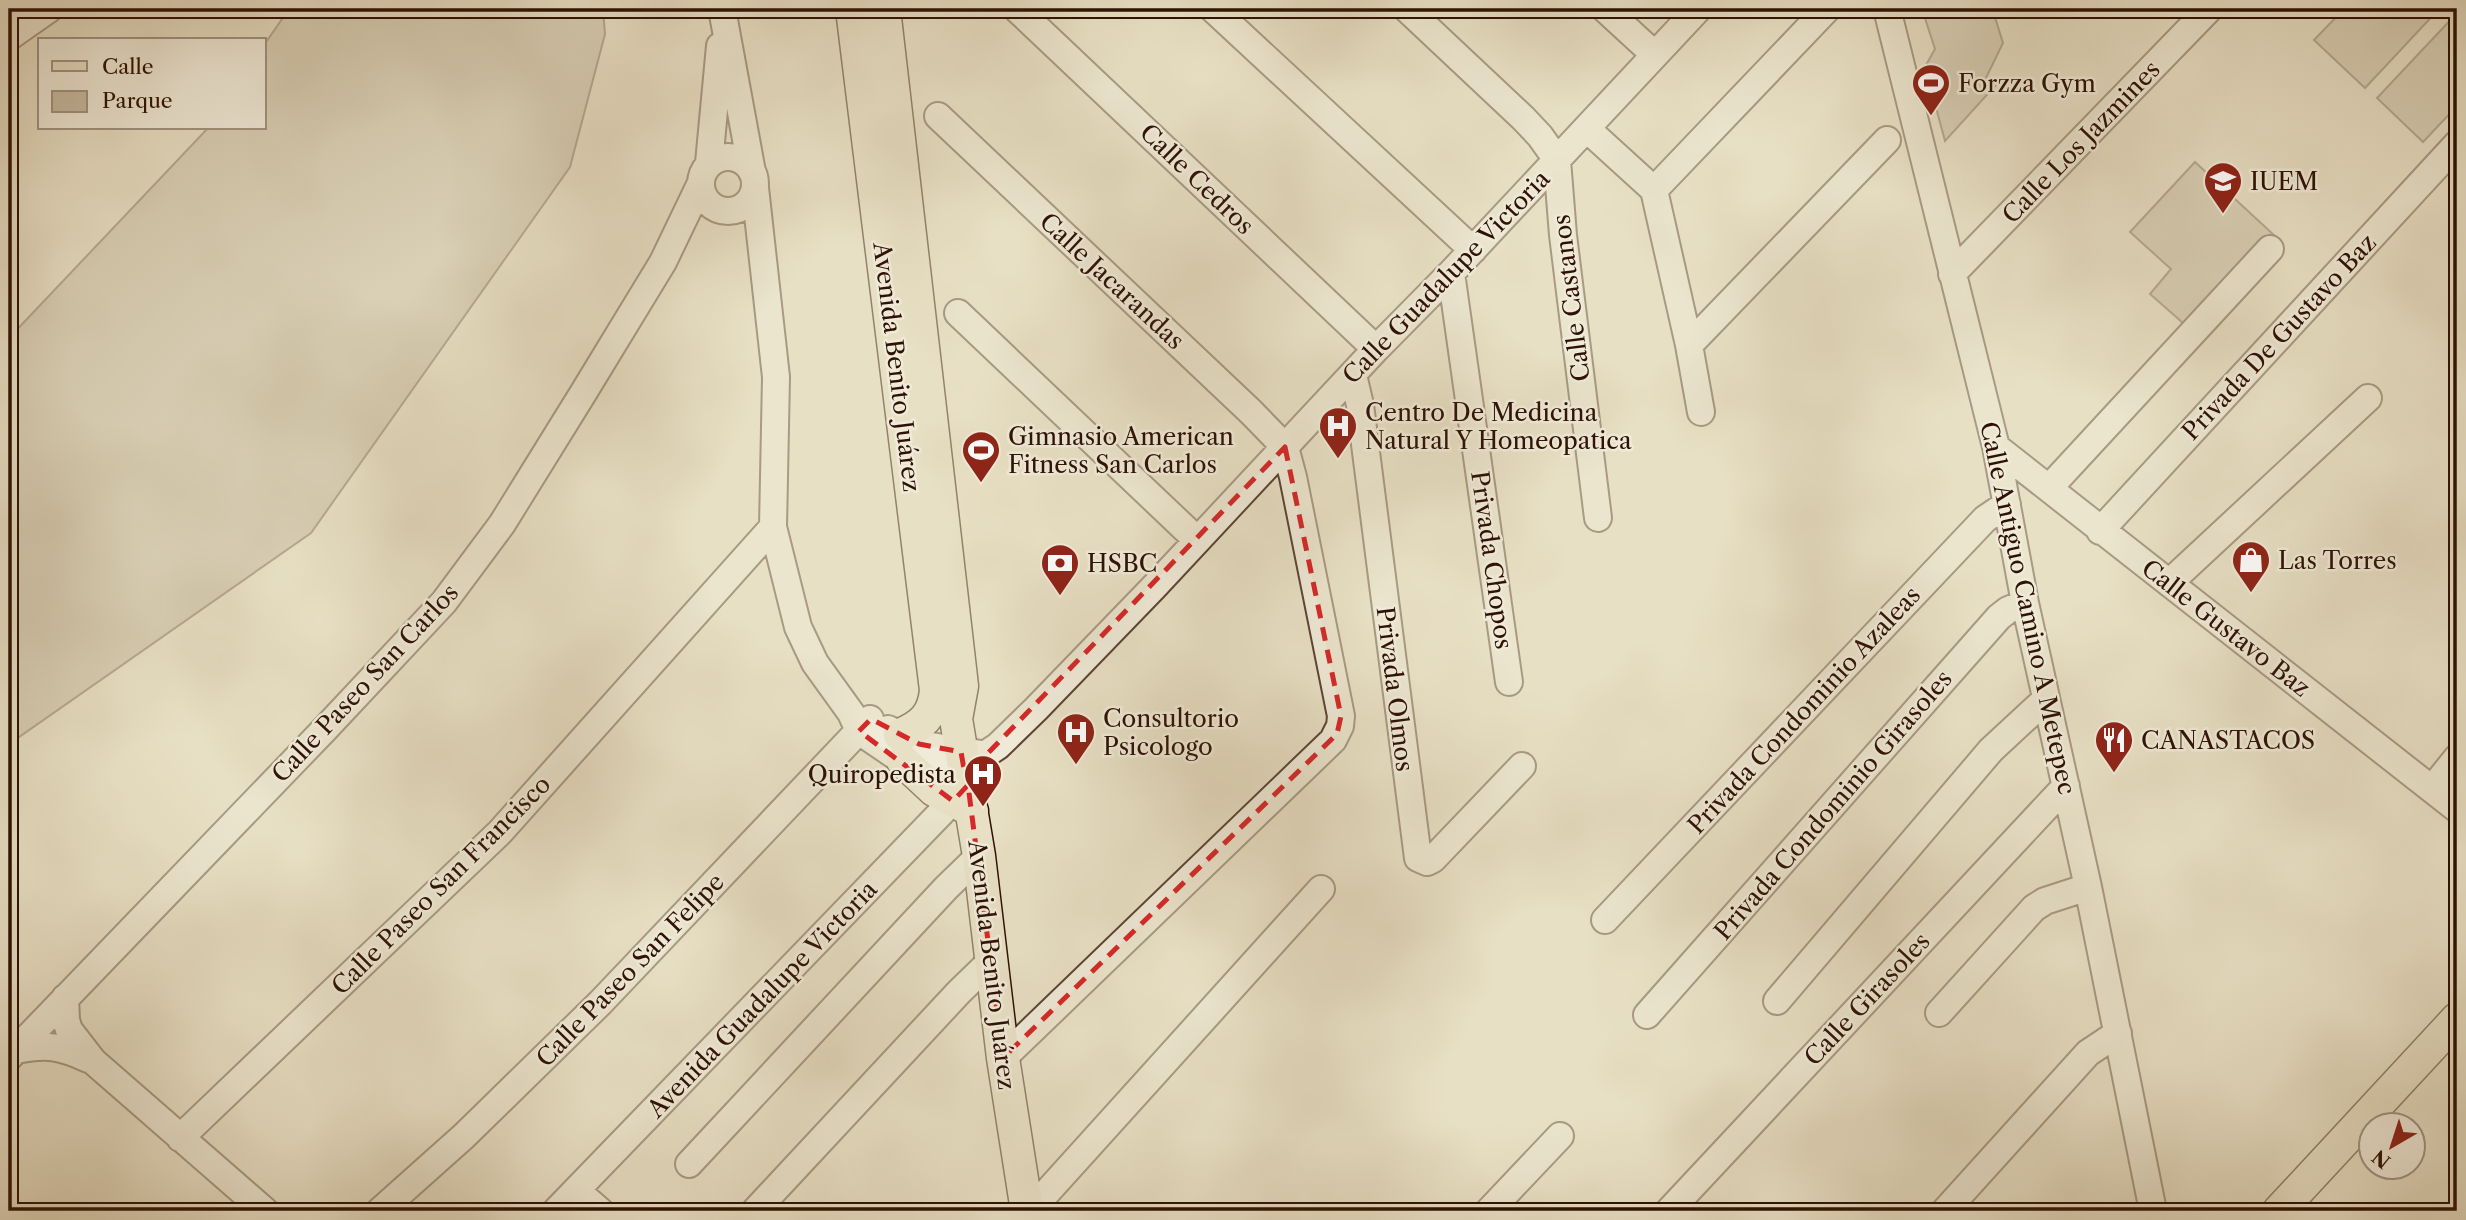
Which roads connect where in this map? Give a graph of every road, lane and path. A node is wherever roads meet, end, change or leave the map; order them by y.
1 (49, 9) edge
2 (852, 9) edge
3 (884, 9) edge
4 (1017, 9) edge
5 (1213, 9) edge
6 (1407, 9) edge
7 (1605, 9) edge
8 (1698, 9) edge
9 (1827, 9) edge
10 (1886, 9) edge
11 (2209, 9) edge
12 (723, 13) edge
13 (9, 37) edge
14 (1655, 55) junction
15 (937, 116) dead end
16 (1587, 130) junction
17 (1887, 139) dead end
18 (2457, 144) edge
19 (1557, 160) junction
20 (705, 174) junction
21 (754, 180) junction
22 (1654, 190) junction
23 (723, 209) junction
24 (2270, 248) dead end
25 (1473, 250) junction
26 (663, 262) junction
27 (1451, 273) junction
28 (1952, 274) junction
29 (766, 292) junction
30 (958, 313) dead end
31 (1689, 345) junction
32 (1376, 349) junction
33 (1353, 374) junction
34 (2368, 398) dead end
35 (1701, 412) dead end
36 (1285, 447) junction
37 (1996, 447) junction
38 (2049, 488) junction
39 (2007, 504) junction
40 (1598, 518) dead end
41 (773, 527) junction
42 (2100, 531) junction
43 (1198, 540) junction
44 (2169, 583) junction
45 (2025, 603) junction
46 (1509, 682) dead end
47 (936, 690) junction
48 (2046, 699) junction
49 (957, 719) junction
50 (860, 721) junction
51 (901, 748) junction
52 (2457, 758) edge
53 (1522, 766) dead end
54 (967, 779) junction
55 (2066, 786) junction
56 (2432, 789) junction
57 (2457, 809) edge
58 (979, 856) junction
59 (2088, 887) junction
60 (1321, 889) dead end
61 (1605, 920) dead end
62 (991, 961) junction
63 (65, 998) junction
64 (1777, 1001) dead end
65 (1939, 1013) dead end
66 (1647, 1015) dead end
67 (2457, 1019) edge
68 (2118, 1034) junction
69 (12, 1054) edge
70 (1003, 1058) junction
71 (93, 1061) junction
72 (1560, 1136) dead end
73 (180, 1139) junction
74 (689, 1164) dead end
75 (577, 1191) junction
76 (265, 1211) edge
77 (380, 1211) edge
78 (556, 1211) edge
79 (600, 1211) edge
80 (755, 1211) edge
81 (1028, 1211) edge
82 (1489, 1211) edge
83 (1669, 1211) edge
84 (1945, 1211) edge
85 (2153, 1211) edge
86 (2279, 1211) edge

1 - 13 street
2 - 47 main road, Avenida Benito Juárez
3 - 49 main road, Avenida Benito Juárez
4 - 32 street, Calle Cedros
5 - 25 street
6 - 19 street
7 - 14 street
8 - 14 street, Calle Guadalupe Victoria
9 - 22 street
10 - 28 street, Calle Antiguo Camino A Metepec
11 - 28 street, Calle Los Jazmines
12 - 20 street
12 - 21 street
14 - 16 street, Calle Guadalupe Victoria
15 - 36 street, Calle Jacarandas
16 - 19 street, Calle Guadalupe Victoria
16 - 22 street
17 - 31 street
18 - 42 street, Privada De Gustavo Baz
19 - 25 street, Calle Guadalupe Victoria
19 - 40 street, Calle Castanos
20 - 21 street
20 - 23 street
20 - 26 street, Calle Paseo San Carlos
21 - 23 street
21 - 29 street
22 - 31 street
23 - 26 street, Calle Paseo San Carlos
23 - 29 street
24 - 38 street
25 - 27 street, Calle Guadalupe Victoria
26 - 63 street, Calle Paseo San Carlos
27 - 32 street, Calle Guadalupe Victoria
27 - 46 street, Privada Chopos
28 - 37 street, Calle Antiguo Camino A Metepec
29 - 41 street
30 - 43 street
31 - 35 street
32 - 33 street, Calle Guadalupe Victoria
33 - 36 street, Calle Guadalupe Victoria
33 - 53 street, Privada Olmos
34 - 44 street
36 - 43 street, Calle Guadalupe Victoria
36 - 70 street
37 - 38 street, Calle Gustavo Baz
37 - 39 street, Calle Antiguo Camino A Metepec
38 - 42 street, Calle Gustavo Baz
39 - 45 street, Calle Antiguo Camino A Metepec
39 - 61 street, Privada Condominio Azaleas
41 - 50 street
41 - 73 street, Calle Paseo San Francisco
42 - 44 street, Calle Gustavo Baz
43 - 54 street, Calle Guadalupe Victoria
44 - 56 street, Calle Gustavo Baz
45 - 48 street, Calle Antiguo Camino A Metepec
45 - 66 street, Privada Condominio Girasoles
47 - 49 main road, Avenida Benito Juárez
47 - 51 main road
48 - 55 street, Calle Antiguo Camino A Metepec
48 - 64 street
49 - 54 main road, Avenida Benito Juárez
50 - 51 street
50 - 77 street, Calle Paseo San Felipe
51 - 54 street
51 - 54 main road
52 - 56 street
54 - 58 main road, Avenida Benito Juárez
54 - 75 street, Avenida Guadalupe Victoria
55 - 59 street, Calle Antiguo Camino A Metepec
55 - 83 street, Calle Girasoles
56 - 57 street, Calle Gustavo Baz
58 - 62 main road, Avenida Benito Juárez
58 - 74 street
59 - 65 street
59 - 68 street, Calle Antiguo Camino A Metepec
60 - 81 street
62 - 70 main road, Avenida Benito Juárez
62 - 80 street
63 - 69 street, Calle Paseo San Carlos
63 - 71 street
67 - 86 main road
68 - 84 street
68 - 85 street, Calle Antiguo Camino A Metepec
69 - 71 street
70 - 81 main road, Avenida Benito Juárez
71 - 73 street
72 - 82 street
73 - 76 street
75 - 78 street, Avenida Guadalupe Victoria
75 - 79 street

